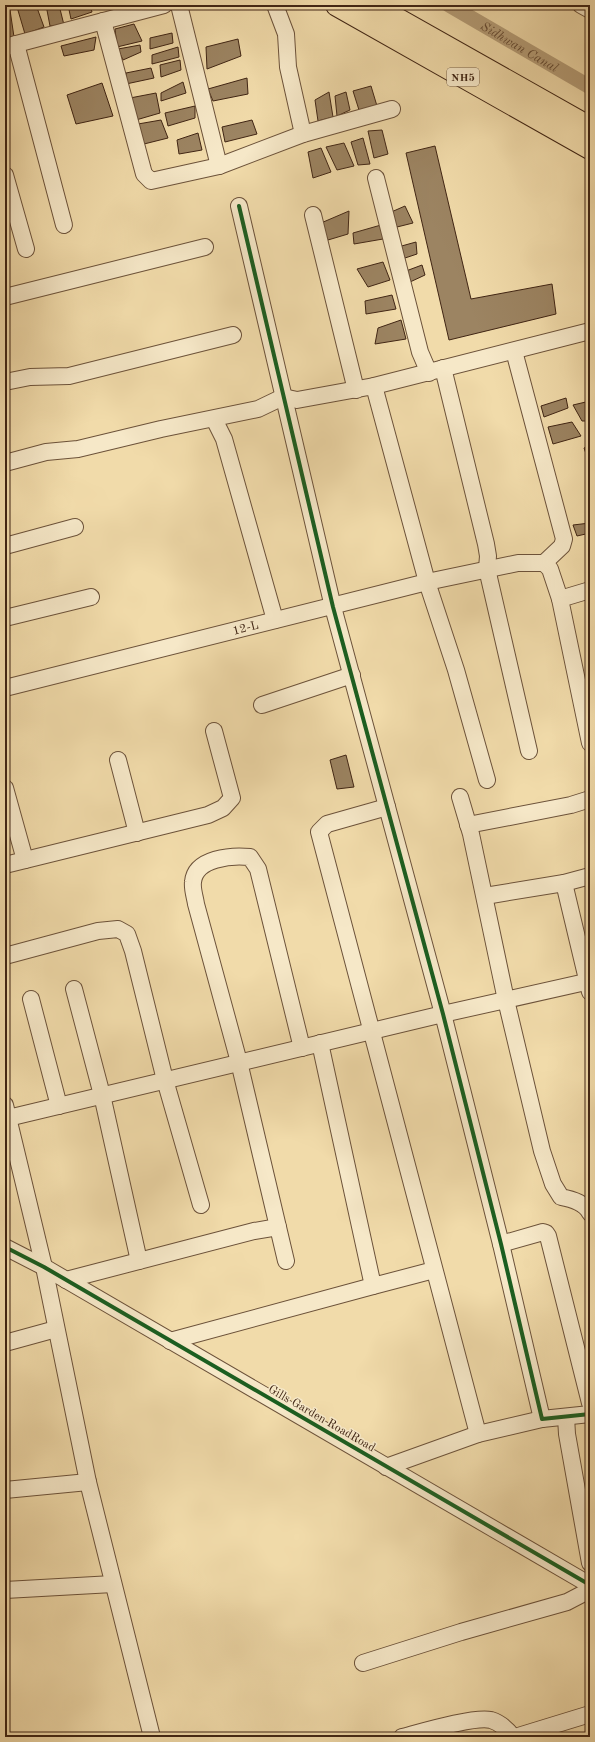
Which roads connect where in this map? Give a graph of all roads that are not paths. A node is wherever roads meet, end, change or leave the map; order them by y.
1 (164, 5) edge
2 (179, 5) edge
3 (275, 5) edge
4 (337, 5) edge
5 (372, 5) edge
6 (581, 5) edge
7 (125, 10) edge
8 (590, 10) edge
9 (103, 22) junction
10 (11, 46) edge
11 (392, 109) dead end
12 (590, 128) edge
13 (303, 134) junction
14 (590, 148) edge
15 (219, 166) junction
16 (5, 175) edge
17 (376, 178) dead end
18 (239, 206) dead end
19 (313, 215) dead end
20 (64, 225) dead end
21 (205, 248) dead end
22 (26, 249) dead end
23 (5, 297) edge
24 (233, 335) dead end
25 (589, 335) edge
26 (514, 352) junction
27 (436, 370) junction
28 (5, 382) edge
29 (374, 386) junction
30 (356, 390) junction
31 (284, 397) junction
32 (214, 418) junction
33 (5, 462) edge
34 (75, 527) dead end
35 (5, 546) edge
36 (544, 563) junction
37 (487, 569) junction
38 (427, 582) junction
39 (590, 590) edge
40 (91, 597) dead end
41 (560, 599) junction
42 (333, 607) junction
43 (5, 618) edge
44 (275, 620) junction
45 (352, 675) junction
46 (5, 688) edge
47 (262, 705) dead end
48 (214, 731) dead end
49 (589, 734) edge
50 (529, 751) dead end
51 (118, 760) dead end
52 (488, 780) dead end
53 (6, 788) edge
54 (460, 797) dead end
55 (590, 799) edge
56 (387, 807) junction
57 (468, 825) junction
58 (137, 833) junction
59 (25, 860) junction
60 (5, 865) edge
61 (590, 876) edge
62 (564, 883) junction
63 (485, 896) junction
64 (5, 956) edge
65 (589, 985) edge
66 (74, 989) dead end
67 (31, 1000) dead end
68 (506, 1000) junction
69 (443, 1014) junction
70 (371, 1032) junction
71 (320, 1043) junction
72 (302, 1048) junction
73 (239, 1062) junction
74 (165, 1080) junction
75 (102, 1095) junction
76 (59, 1106) junction
77 (7, 1111) edge
78 (201, 1205) dead end
79 (589, 1210) edge
80 (278, 1226) junction
81 (501, 1244) junction
82 (5, 1247) edge
83 (139, 1261) junction
84 (286, 1261) dead end
85 (44, 1267) junction
86 (434, 1270) junction
87 (66, 1280) junction
88 (373, 1286) junction
89 (56, 1329) junction
90 (170, 1341) junction
91 (5, 1343) edge
92 (590, 1403) edge
93 (590, 1414) edge
94 (566, 1416) junction
95 (542, 1419) junction
96 (478, 1434) junction
97 (386, 1467) junction
98 (88, 1482) junction
99 (5, 1490) edge
100 (590, 1563) edge
101 (113, 1584) junction
102 (590, 1585) edge
103 (5, 1590) edge
104 (590, 1590) edge
105 (363, 1663) dead end
106 (590, 1714) edge
107 (152, 1737) edge
108 (402, 1737) edge
109 (514, 1737) edge

1 - 7 street
2 - 15 street
3 - 13 street
4 - 14 highway, NH5
5 - 12 highway, NH5
6 - 8 street
7 - 9 street
9 - 10 street
9 - 15 street
10 - 20 street
11 - 13 street
13 - 15 street
16 - 22 street
17 - 27 street
18 - 31 street
19 - 30 street
21 - 23 street
24 - 28 street
25 - 26 street
26 - 27 street
26 - 36 street
27 - 29 street
27 - 37 street
29 - 30 street
29 - 38 street
30 - 31 street
31 - 32 street
31 - 42 street
32 - 33 street
32 - 44 street
34 - 35 street
36 - 37 street, 12-L
36 - 41 street
37 - 38 street, 12-L
37 - 50 street
38 - 42 street, 12-L
38 - 52 street
39 - 41 street
40 - 43 street
41 - 49 street
42 - 44 street, 12-L
42 - 45 street
44 - 46 street, 12-L
45 - 47 street
45 - 56 street
48 - 58 street
51 - 58 street
53 - 59 street
54 - 57 street
55 - 57 street
56 - 69 street
56 - 70 street
57 - 63 street
58 - 59 street
59 - 60 street
61 - 62 street
62 - 63 street
62 - 65 street
63 - 68 street
64 - 74 street
65 - 68 street
66 - 75 street
67 - 76 street
68 - 69 street
68 - 79 street
69 - 70 street
69 - 81 street
70 - 71 street
70 - 86 street
71 - 72 street
71 - 88 street
72 - 73 street
72 - 73 street
73 - 74 street
73 - 80 street
74 - 75 street
74 - 78 street
75 - 76 street
75 - 83 street
76 - 77 street
77 - 85 street
80 - 83 street
80 - 84 street
81 - 92 street
81 - 95 street
82 - 85 street, Gills Garden RoadRoad
83 - 87 street
85 - 87 street, Gills Garden RoadRoad
85 - 89 street
86 - 88 street
86 - 96 street
87 - 90 street, Gills Garden RoadRoad
88 - 90 street
89 - 91 street
89 - 98 street
90 - 97 street, Gills Garden RoadRoad
93 - 94 street
94 - 95 street
94 - 100 street
95 - 96 street
96 - 97 street
97 - 102 street, Gills Garden RoadRoad
98 - 99 street
98 - 101 street
101 - 103 street
101 - 107 street
104 - 105 street
106 - 109 street
108 - 109 street

